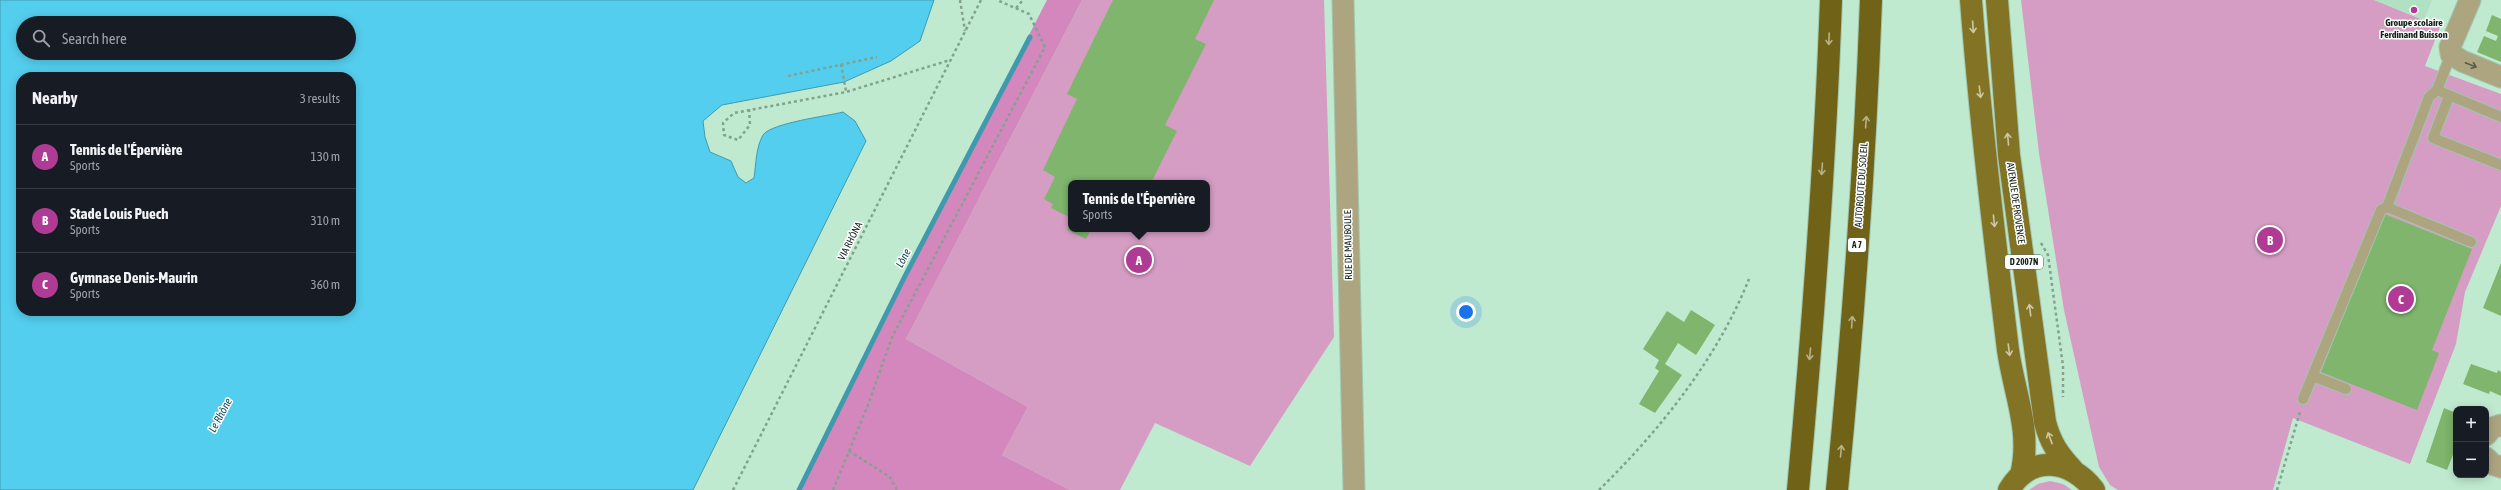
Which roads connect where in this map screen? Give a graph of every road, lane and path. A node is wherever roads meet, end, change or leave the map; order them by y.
1 (960, 0) edge
2 (981, 0) edge
3 (997, 0) edge
4 (1023, 0) edge
5 (1343, 0) edge
6 (1831, 0) edge
7 (1871, 0) edge
8 (1971, 0) edge
9 (1997, 0) edge
10 (2470, 0) edge
11 (1016, 8) junction
12 (965, 32) junction
13 (2451, 54) junction
14 (877, 57) dead end
15 (950, 60) junction
16 (841, 64) junction
17 (788, 76) dead end
18 (2501, 77) edge
19 (2436, 90) junction
20 (846, 92) junction
21 (2449, 96) junction
22 (750, 109) junction
23 (2501, 117) edge
24 (2501, 165) edge
25 (2387, 208) junction
26 (2471, 242) dead end
27 (1749, 279) dead end
28 (2313, 376) junction
29 (2346, 389) dead end
30 (2304, 398) joint
31 (2501, 425) edge
32 (2489, 432) edge
33 (850, 450) junction
34 (2489, 461) edge
35 (2501, 467) edge
36 (2072, 469) junction
37 (2015, 483) edge
38 (732, 490) edge
39 (832, 490) edge
40 (897, 490) edge
41 (1354, 490) edge
42 (1599, 490) edge
43 (1798, 490) edge
44 (1837, 490) edge
45 (2094, 490) edge
46 (2277, 490) edge

1 - 12 path
2 - 12 path, VIA RHÔNA
3 - 11 path
4 - 11 path
5 - 41 street, RUE DE MAUBOULE
6 -> 43 highway
44 -> 7 highway, AUTOROUTE DU SOLEIL / A 7
8 -> 37 main road, D 2007N
36 -> 9 main road, AVENUE DE PROVENCE / D 2007N
10 - 13 street
11 - 33 path
12 - 15 path, VIA RHÔNA
13 -> 18 street
13 - 19 lane
14 - 16 path
15 - 20 path
15 - 38 path, VIA RHÔNA
16 - 17 path
16 - 20 path
19 - 21 lane
19 - 25 lane
20 - 22 path
21 - 23 lane
21 - 24 lane
22 - 22 path
25 - 26 lane
25 - 28 lane
27 - 42 path
28 - 29 lane
28 - 30 lane
30 - 46 path
31 - 32 street
33 - 39 path
33 - 40 path
34 - 35 street
36 - 37 main road
36 - 45 main road, AVENUE DE PROVENCE

